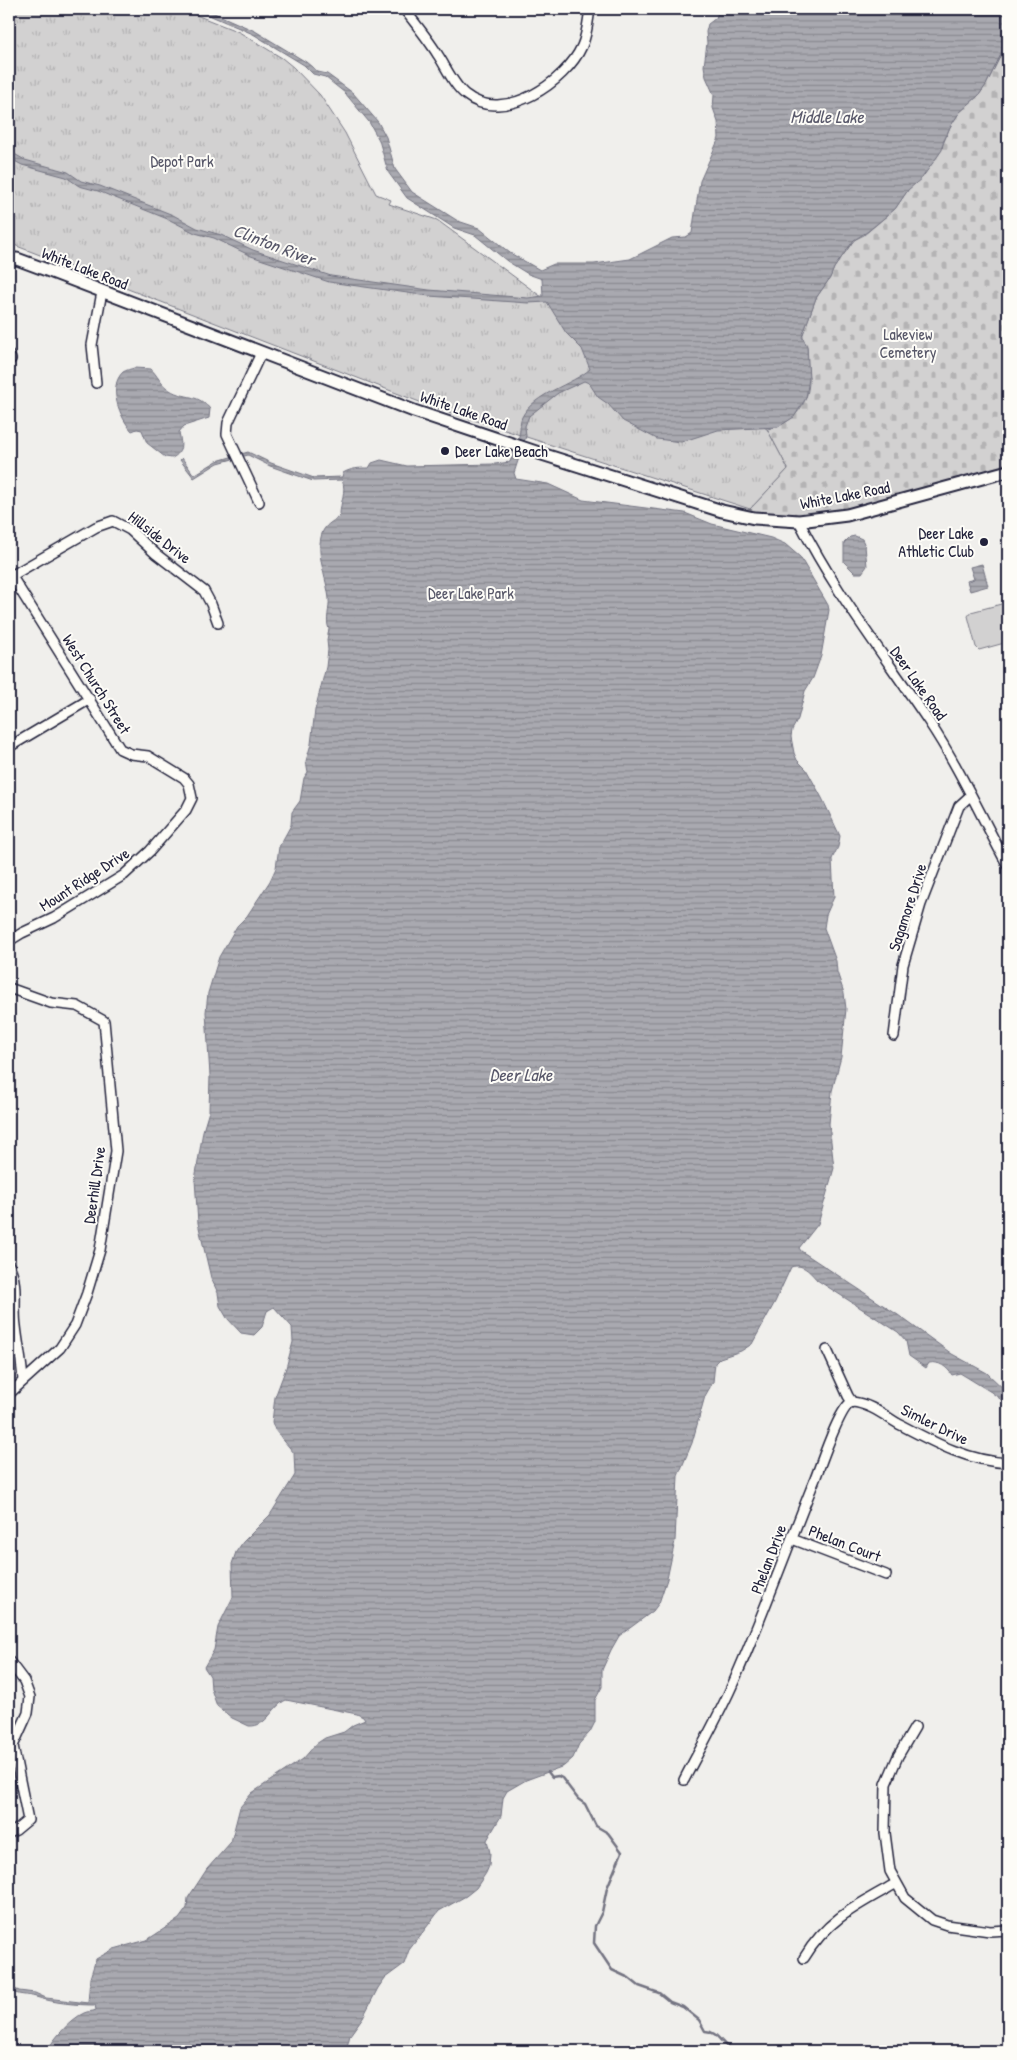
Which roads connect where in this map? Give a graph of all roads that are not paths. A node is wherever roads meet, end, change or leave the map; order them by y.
1 (404, 9) edge
2 (590, 9) edge
3 (9, 260) edge
4 (102, 292) junction
5 (261, 353) junction
6 (96, 383) dead end
7 (1008, 472) edge
8 (259, 502) dead end
9 (799, 521) junction
10 (10, 574) edge
11 (218, 623) dead end
12 (90, 699) junction
13 (9, 746) edge
14 (186, 780) joint
15 (970, 796) junction
16 (1008, 866) edge
17 (9, 941) edge
18 (9, 988) edge
19 (894, 1036) dead end
20 (9, 1265) edge
21 (827, 1350) dead end
22 (23, 1381) junction
23 (9, 1394) edge
24 (852, 1402) junction
25 (1008, 1463) edge
26 (792, 1538) junction
27 (886, 1575) dead end
28 (9, 1661) edge
29 (915, 1727) dead end
30 (684, 1780) dead end
31 (9, 1833) edge
32 (896, 1884) junction
33 (1008, 1930) edge
34 (804, 1958) dead end

1 - 2 street
3 - 4 street, White Lake Road
4 - 5 street, White Lake Road
4 - 6 street
5 - 8 street
5 - 9 street, White Lake Road
7 - 9 street, White Lake Road
9 - 15 street, Deer Lake Road
10 - 11 street, Hillside Drive
10 - 12 street, West Church Street
12 - 13 street
12 - 14 street, West Church Street
14 - 17 street, Mount Ridge Drive
15 - 16 street, Deer Lake Road
15 - 19 street, Sagamore Drive
18 - 22 street, Deerhill Drive
20 - 22 street
21 - 24 street
22 - 23 street, Deerhill Drive
24 - 25 street, Simler Drive
24 - 26 street, Phelan Drive
26 - 27 street, Phelan Court
26 - 30 street, Phelan Drive
28 - 31 street
29 - 32 street
32 - 33 street
32 - 34 street

